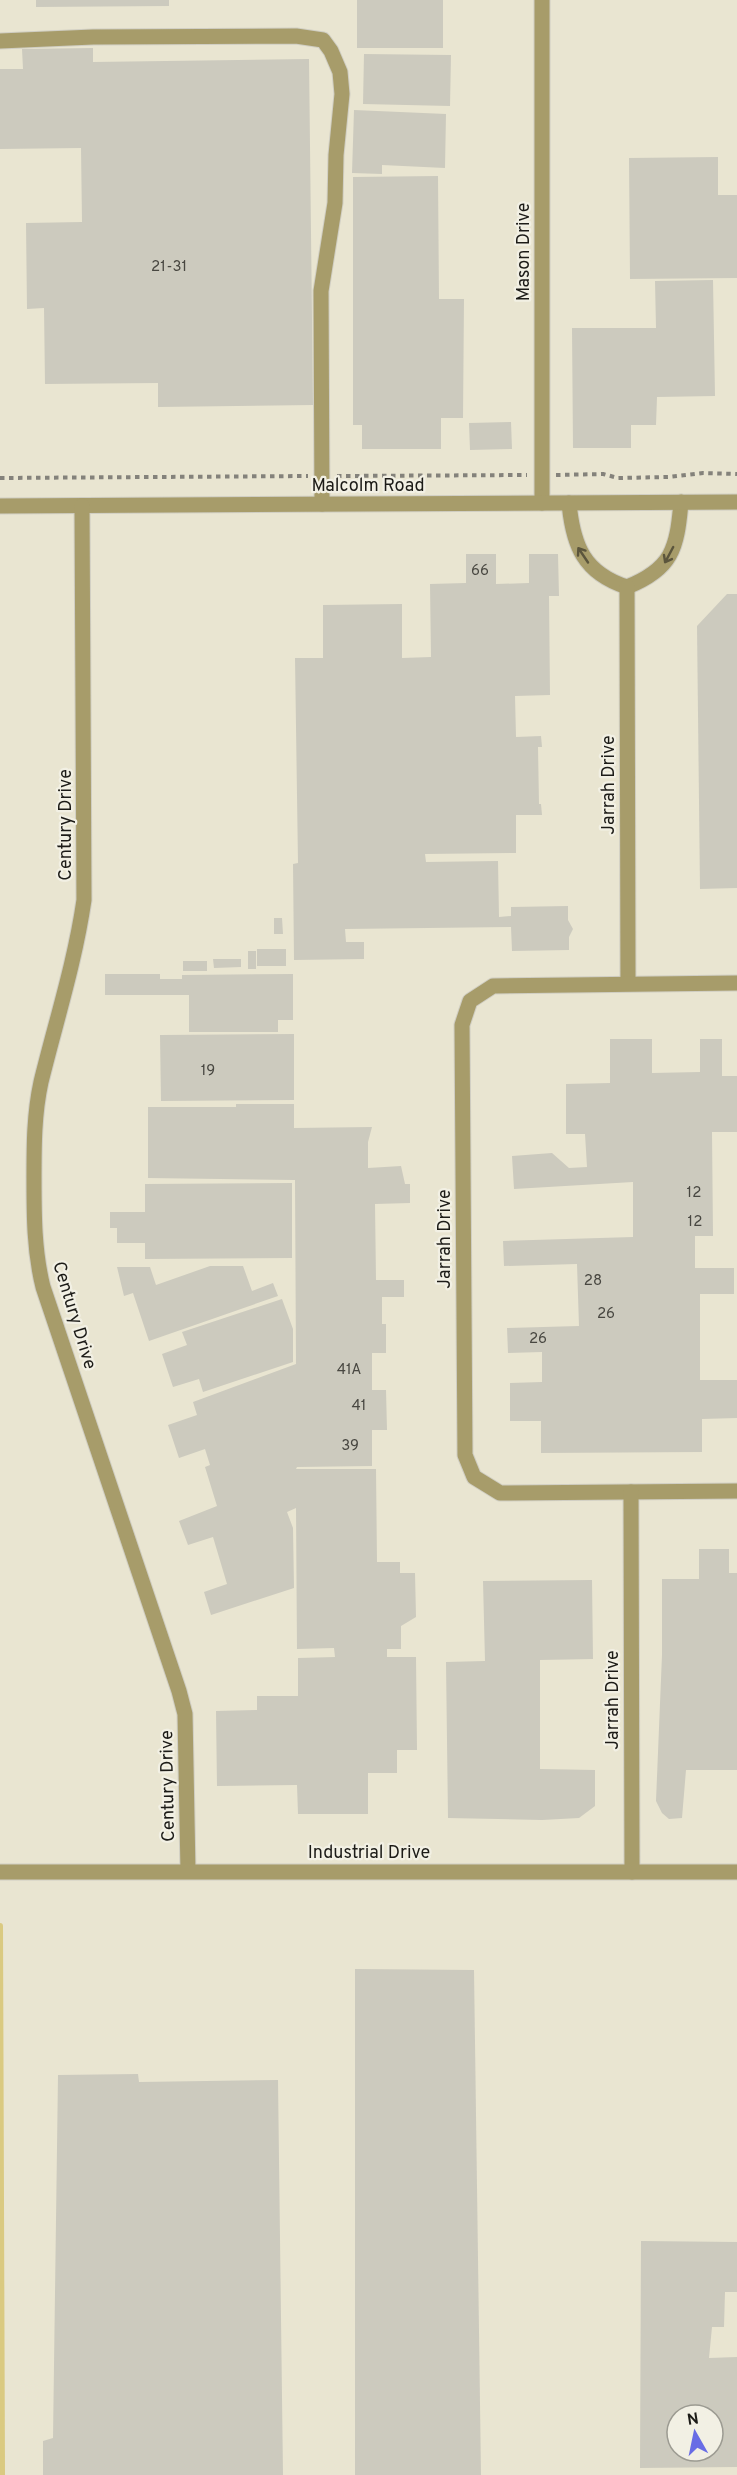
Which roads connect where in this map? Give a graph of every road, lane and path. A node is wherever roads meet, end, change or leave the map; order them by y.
1 (542, 0) edge
2 (0, 41) edge
3 (737, 474) edge
4 (542, 475) junction
5 (322, 476) junction
6 (0, 477) edge
7 (681, 502) junction
8 (737, 502) edge
9 (542, 503) junction
10 (569, 503) junction
11 (322, 504) junction
12 (0, 506) edge
13 (82, 506) junction
14 (627, 587) junction
15 (628, 983) junction
16 (737, 983) edge
17 (737, 1491) edge
18 (630, 1492) junction
19 (188, 1871) junction
20 (0, 1872) edge
21 (632, 1872) junction
22 (737, 1872) edge

1 - 4 street, Mason Drive
2 - 5 street
3 - 4 path
4 - 5 path
4 - 9 street, Mason Drive
5 - 6 path
5 - 11 street
7 - 8 street, Malcolm Road
7 - 10 street, Malcolm Road
7 -> 14 street
9 - 10 street, Malcolm Road
9 - 11 street, Malcolm Road
14 -> 10 street
11 - 13 street, Malcolm Road
12 - 13 street, Malcolm Road
13 - 19 street, Century Drive
14 - 15 street, Jarrah Drive
15 - 16 street, Jarrah Drive
15 - 18 street, Jarrah Drive
17 - 18 street, Jarrah Drive
18 - 21 street, Jarrah Drive
19 - 20 street, Industrial Drive
19 - 21 street, Industrial Drive
21 - 22 street, Industrial Drive

